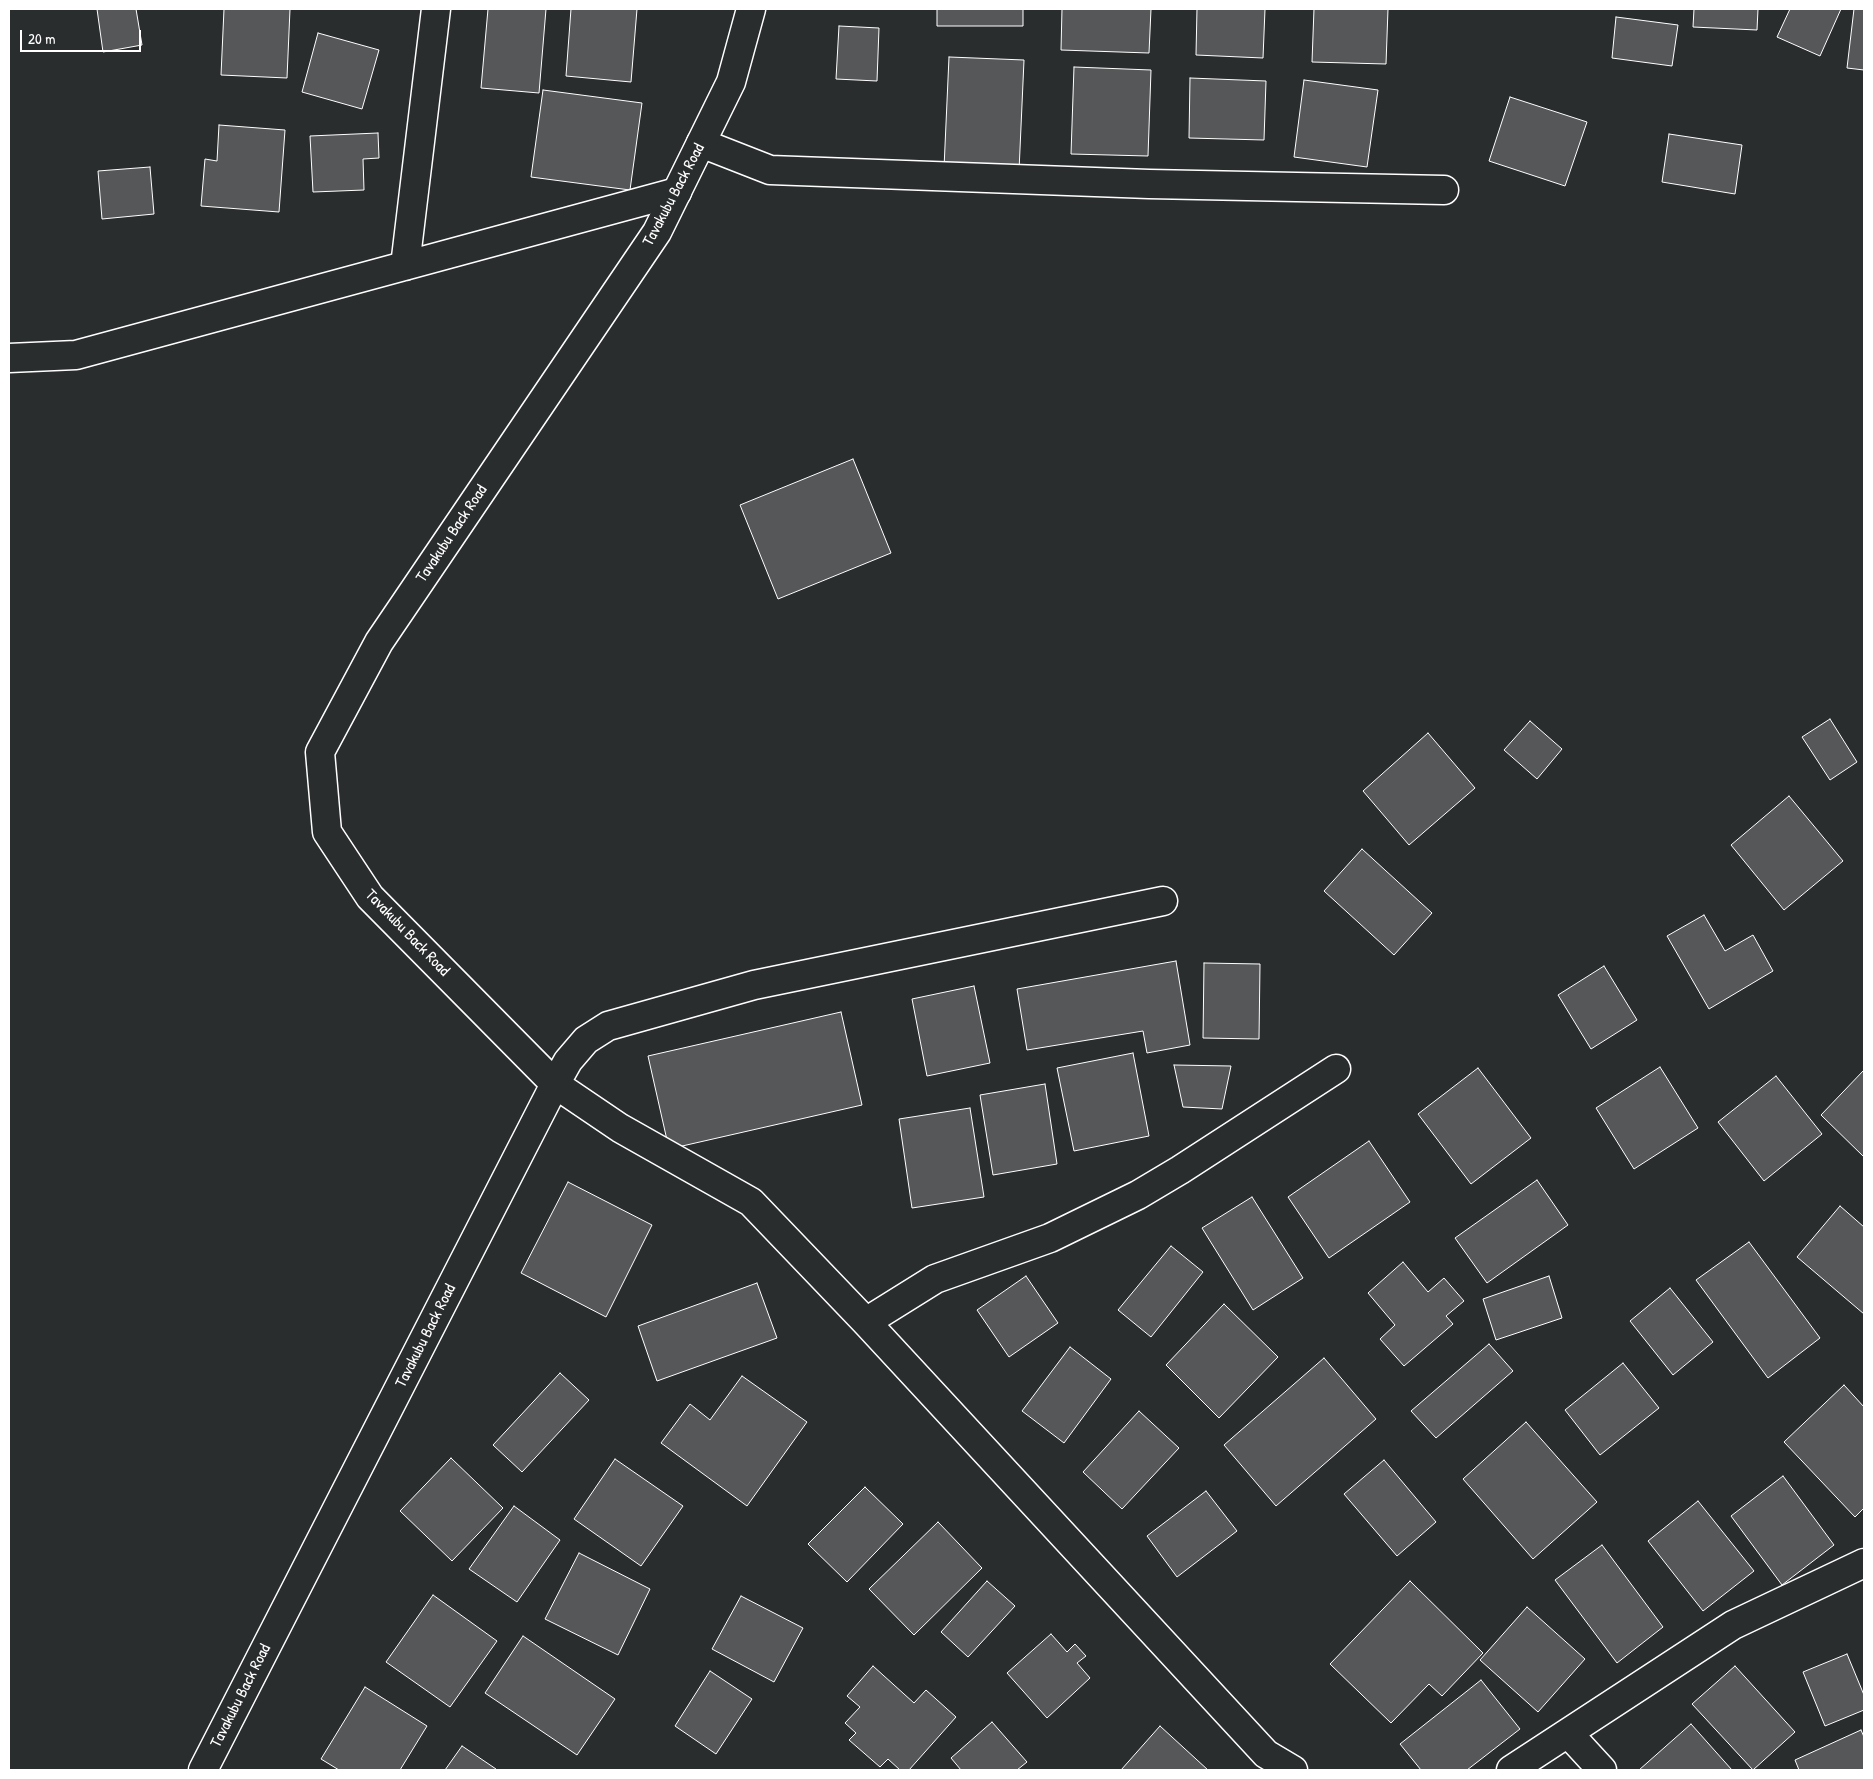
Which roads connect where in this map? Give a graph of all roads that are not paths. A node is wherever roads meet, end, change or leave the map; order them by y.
1 (436, 9) edge
2 (751, 9) edge
3 (701, 143) junction
4 (1444, 190) dead end
5 (677, 192) junction
6 (405, 266) junction
7 (9, 358) edge
8 (1163, 900) dead end
9 (1336, 1069) dead end
10 (555, 1084) junction
11 (866, 1322) junction
12 (1864, 1563) edge
13 (1568, 1733) junction
14 (203, 1770) edge
15 (1294, 1770) edge
16 (1511, 1770) edge
17 (1602, 1770) edge

1 - 6 street
2 - 3 street, Tavakubu Back Road
3 - 4 street
3 - 5 street, Tavakubu Back Road
5 - 6 street
5 - 10 street, Tavakubu Back Road
6 - 7 street
8 - 10 street
9 - 11 street
10 - 11 street
10 - 14 street, Tavakubu Back Road
11 - 15 street
12 - 13 street
13 - 16 street
13 - 17 street

